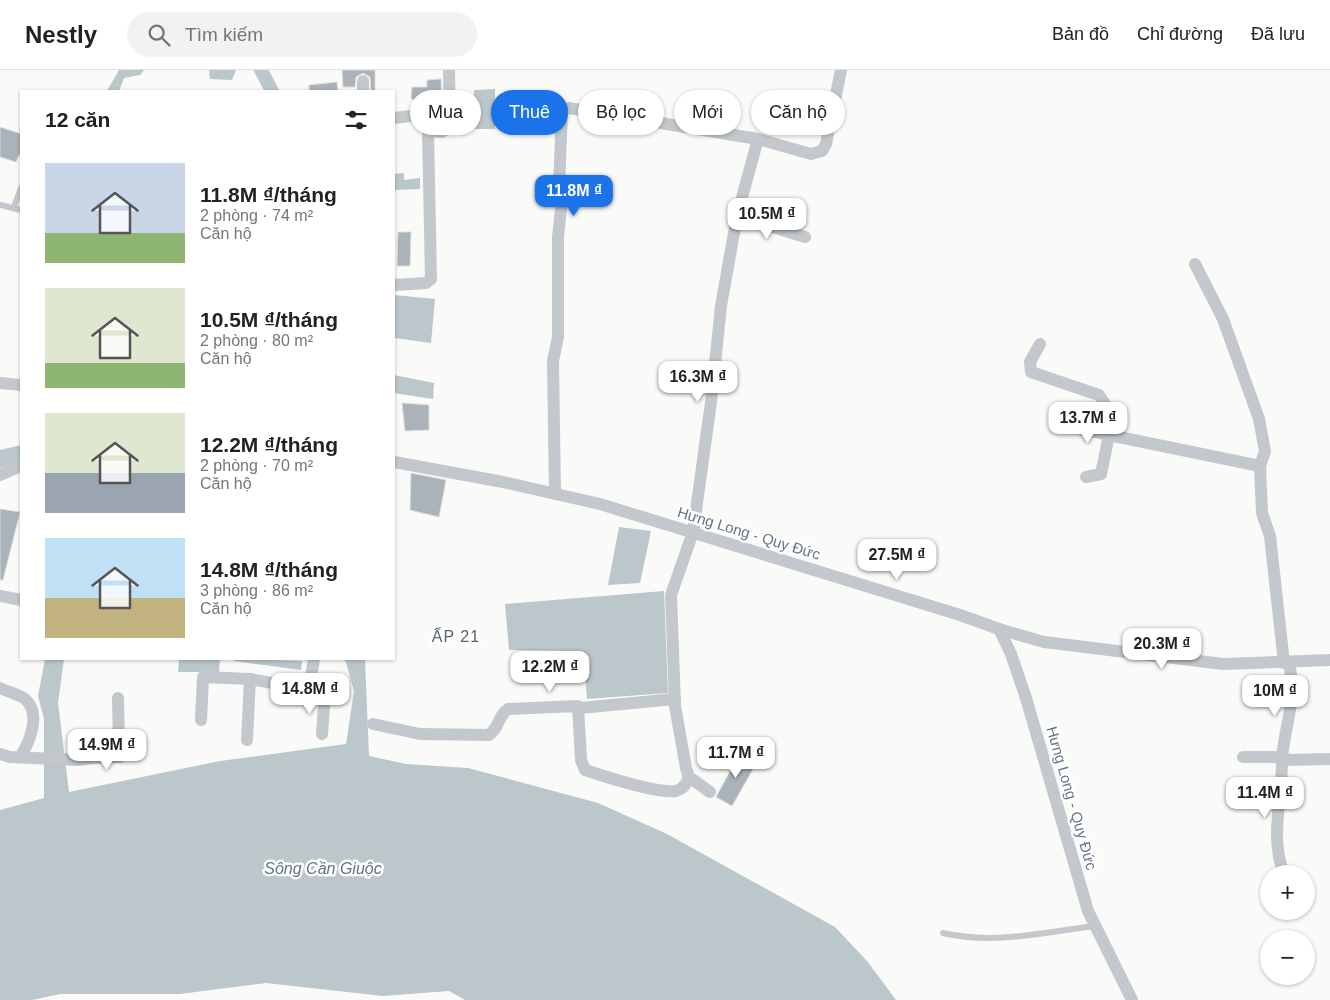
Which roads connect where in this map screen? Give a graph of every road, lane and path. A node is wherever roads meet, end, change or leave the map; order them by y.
1 (450, 70) edge
2 (841, 70) edge
3 (450, 90) edge
4 (410, 116) edge
5 (395, 118) edge
6 (428, 135) edge
7 (758, 139) junction
8 (20, 191) edge
9 (0, 205) edge
10 (14, 207) junction
11 (20, 210) edge
12 (737, 216) junction
13 (805, 237) dead end
14 (1195, 264) dead end
15 (395, 285) edge
16 (1040, 344) dead end
17 (0, 383) edge
18 (20, 385) edge
19 (1063, 425) dead end
20 (1110, 435) junction
21 (395, 462) edge
22 (20, 466) edge
23 (1260, 466) junction
24 (0, 475) edge
25 (1086, 477) dead end
26 (555, 494) junction
27 (693, 532) junction
28 (0, 596) edge
29 (20, 600) edge
30 (998, 629) junction
31 (314, 660) edge
32 (1330, 660) edge
33 (1287, 662) junction
34 (250, 680) junction
35 (0, 688) edge
36 (309, 688) junction
37 (118, 698) dead end
38 (675, 699) junction
39 (580, 708) junction
40 (201, 720) dead end
41 (373, 724) dead end
42 (322, 734) dead end
43 (247, 740) dead end
44 (0, 754) edge
45 (20, 757) junction
46 (120, 757) dead end
47 (1243, 757) dead end
48 (93, 758) junction
49 (1282, 759) junction
50 (1330, 759) edge
51 (689, 777) junction
52 (710, 792) dead end
53 (1281, 865) edge
54 (1095, 926) junction
55 (943, 934) dead end
56 (1132, 1000) edge

1 - 3 street
2 - 7 street
4 - 5 street
6 - 15 street
7 - 12 street
7 - 26 street
8 - 10 lane
9 - 10 lane
10 - 11 lane
12 - 13 street
12 - 27 street
14 - 23 street
16 - 20 street
17 - 18 street
19 - 20 street
20 - 23 street
20 - 25 street
21 - 26 street, Hưng Long - Quy Đức
22 - 24 street
23 - 33 street
26 - 27 street, Hưng Long - Quy Đức
27 - 30 street, Hưng Long - Quy Đức
27 - 38 street
28 - 29 street
30 - 33 street
30 - 54 street, Hưng Long - Quy Đức
31 - 36 street
32 - 33 street
33 - 49 street
34 - 36 street
34 - 40 street
34 - 43 street
35 - 45 street
36 - 42 street
37 - 48 street
38 - 39 street
38 - 51 street
39 - 41 street
39 - 51 street
44 - 45 street
45 - 48 street
46 - 48 street
47 - 49 street
49 - 50 street
49 - 53 street
51 - 52 street
54 - 55 lane
54 - 56 street, Hưng Long - Quy Đức

